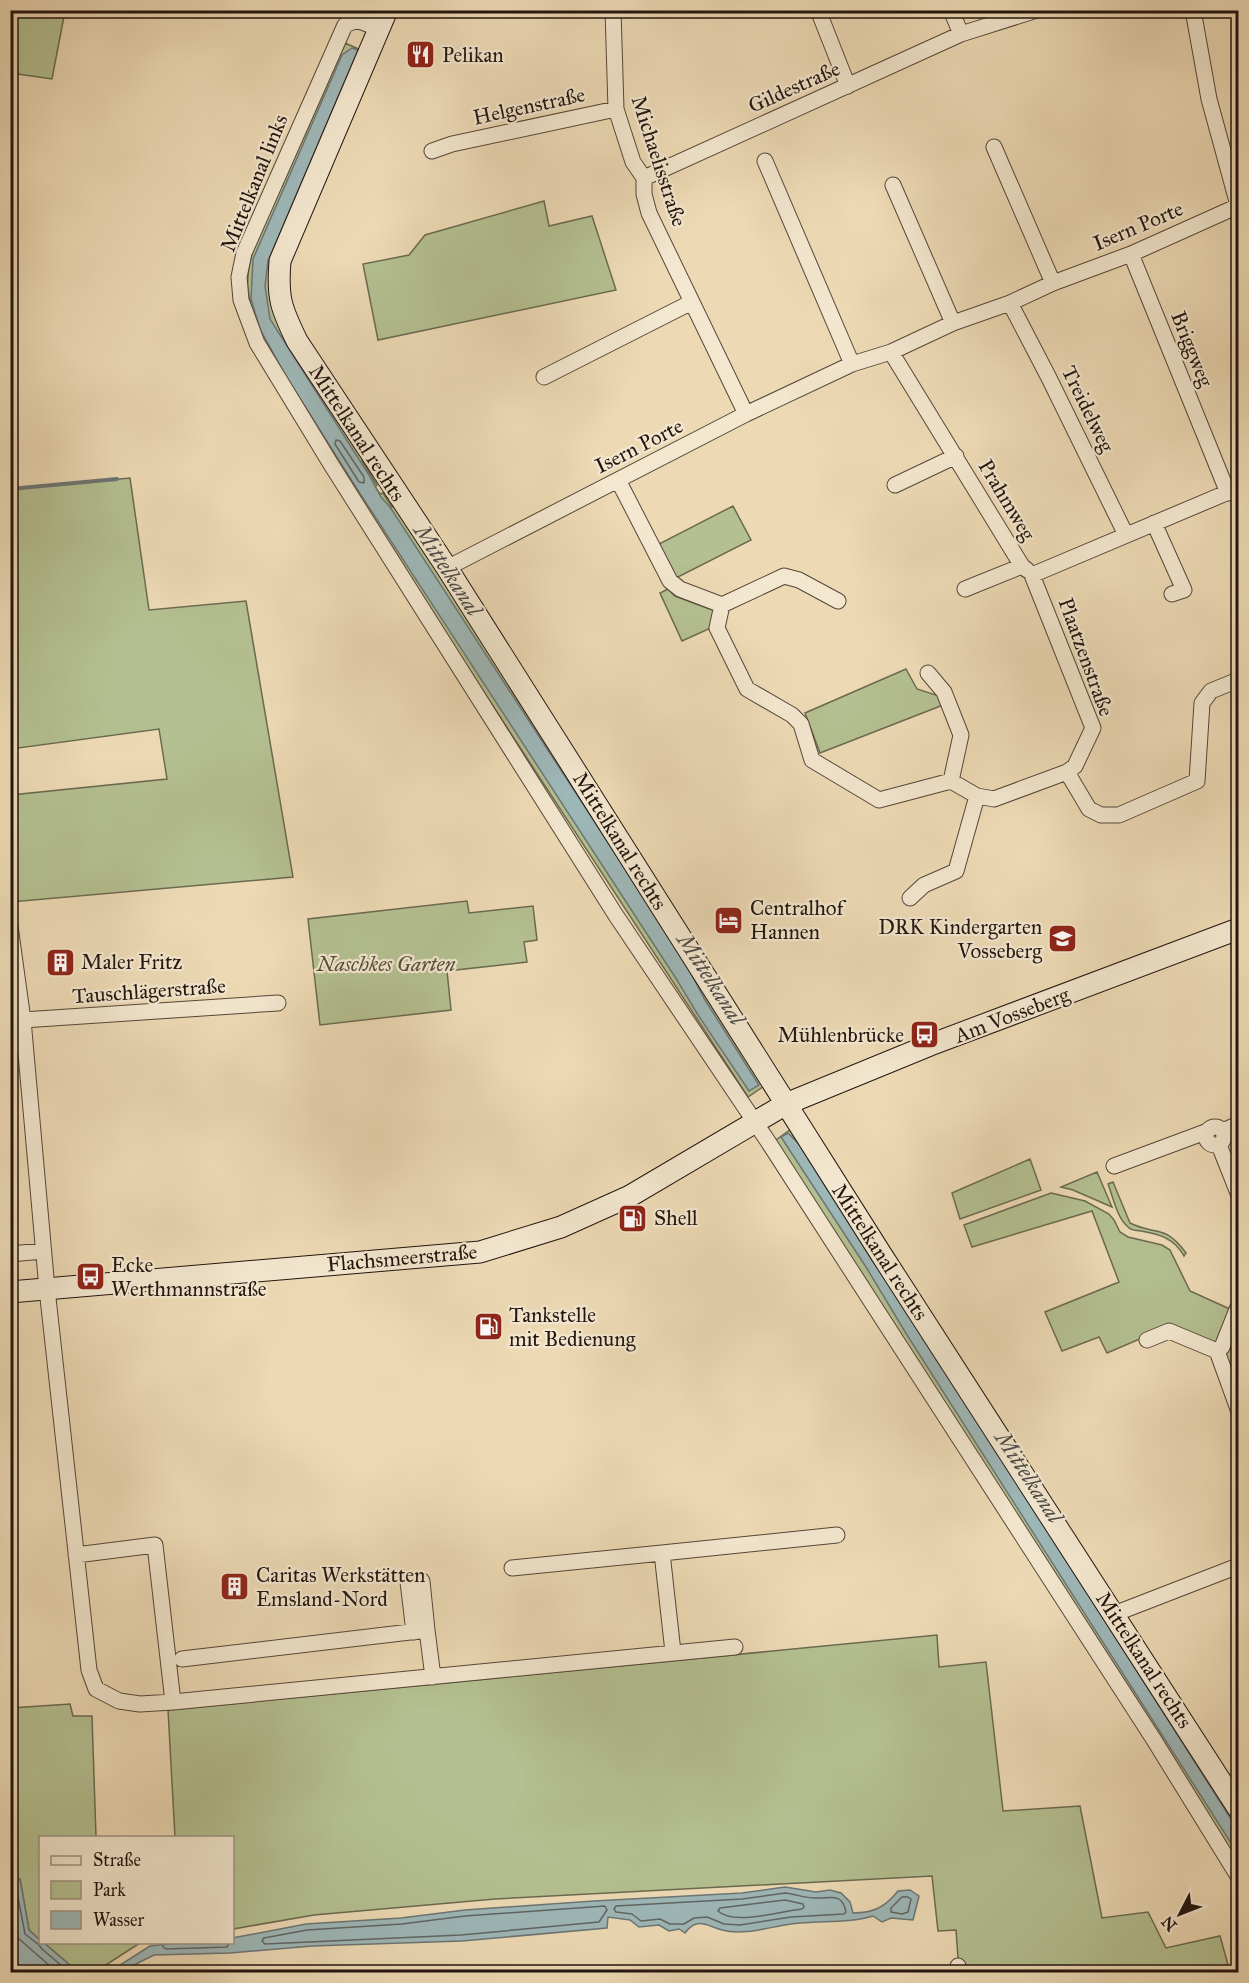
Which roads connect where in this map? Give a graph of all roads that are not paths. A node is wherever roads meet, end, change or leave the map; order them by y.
1 (613, 10) edge
2 (818, 10) edge
3 (951, 10) edge
4 (1037, 10) edge
5 (1193, 10) edge
6 (383, 20) edge
7 (961, 34) junction
8 (848, 86) junction
9 (616, 109) junction
10 (994, 147) dead end
11 (432, 151) dead end
12 (765, 161) dead end
13 (645, 178) junction
14 (893, 185) dead end
15 (1239, 205) edge
16 (1131, 254) junction
17 (1053, 283) junction
18 (692, 302) junction
19 (1010, 303) junction
20 (953, 323) junction
21 (891, 352) junction
22 (852, 364) junction
23 (544, 377) dead end
24 (746, 414) junction
25 (956, 456) junction
26 (618, 480) junction
27 (895, 485) dead end
28 (1233, 490) edge
29 (1154, 523) junction
30 (1126, 535) junction
31 (447, 568) junction
32 (1027, 570) junction
33 (965, 589) dead end
34 (1172, 594) dead end
35 (838, 601) dead end
36 (722, 604) junction
37 (927, 674) dead end
38 (1239, 680) edge
39 (1066, 772) junction
40 (951, 781) junction
41 (977, 796) junction
42 (910, 898) dead end
43 (10, 926) edge
44 (1239, 929) edge
45 (278, 1003) dead end
46 (23, 1020) junction
47 (770, 1113) junction
48 (1239, 1124) edge
49 (1216, 1135) junction
50 (1114, 1166) dead end
51 (1239, 1193) edge
52 (43, 1251) junction
53 (10, 1254) edge
54 (47, 1289) junction
55 (10, 1292) edge
56 (1239, 1307) edge
57 (1147, 1340) dead end
58 (1217, 1351) junction
59 (1239, 1409) edge
60 (837, 1535) dead end
61 (662, 1553) junction
62 (76, 1555) junction
63 (1239, 1566) edge
64 (512, 1568) dead end
65 (1114, 1614) junction
66 (735, 1647) dead end
67 (673, 1653) junction
68 (182, 1659) dead end
69 (433, 1677) junction
70 (173, 1702) junction
71 (1239, 1808) edge
72 (1239, 1876) edge

1 - 9 street, Michaelisstraße
2 - 8 street
3 - 7 street
4 - 7 street, Gildestraße
5 - 15 street
6 - 31 main road, Mittelkanal rechts
6 - 47 street, Mittelkanal links
7 - 8 street, Gildestraße
8 - 13 street, Gildestraße
9 - 11 street, Helgenstraße
9 - 13 street, Michaelisstraße
10 - 17 street
12 - 22 street
13 - 18 street, Michaelisstraße
14 - 20 street
15 - 16 street, Isern Porte
16 - 17 street, Isern Porte
16 - 28 street, Briggweg
17 - 19 street, Isern Porte
18 - 23 street
18 - 24 street, Michaelisstraße
19 - 20 street, Isern Porte
19 - 30 street, Treidelweg
20 - 21 street, Isern Porte
21 - 22 street, Isern Porte
21 - 25 street, Prahmweg
22 - 24 street, Isern Porte
24 - 26 street, Isern Porte
25 - 27 street, Prahmweg
25 - 32 street, Prahmweg
26 - 31 street, Isern Porte
26 - 36 street
28 - 29 street
29 - 30 street
29 - 34 street
30 - 32 street
31 - 47 main road, Mittelkanal rechts
32 - 33 street
32 - 39 street, Plaatzenstraße
35 - 36 street
36 - 40 street
37 - 40 street
38 - 39 street
39 - 41 street
40 - 41 street
41 - 42 street
43 - 46 street
44 - 47 main road, Am Vosseberg
45 - 46 street, Tauschlägerstraße
46 - 52 street
47 - 54 main road, Flachsmeerstraße
47 - 65 main road, Mittelkanal rechts
47 - 72 street, Mittelkanal links
48 - 49 street
49 - 50 street
49 - 51 street
52 - 53 street
52 - 54 street
54 - 55 main road, Flachsmeerstraße
54 - 62 street
56 - 58 street
57 - 58 street
58 - 59 street
60 - 61 street
61 - 64 street
61 - 67 street
62 - 70 street
62 - 70 street
63 - 65 street
65 - 71 main road, Mittelkanal rechts
66 - 67 street
67 - 69 street
68 - 69 street
69 - 70 street

